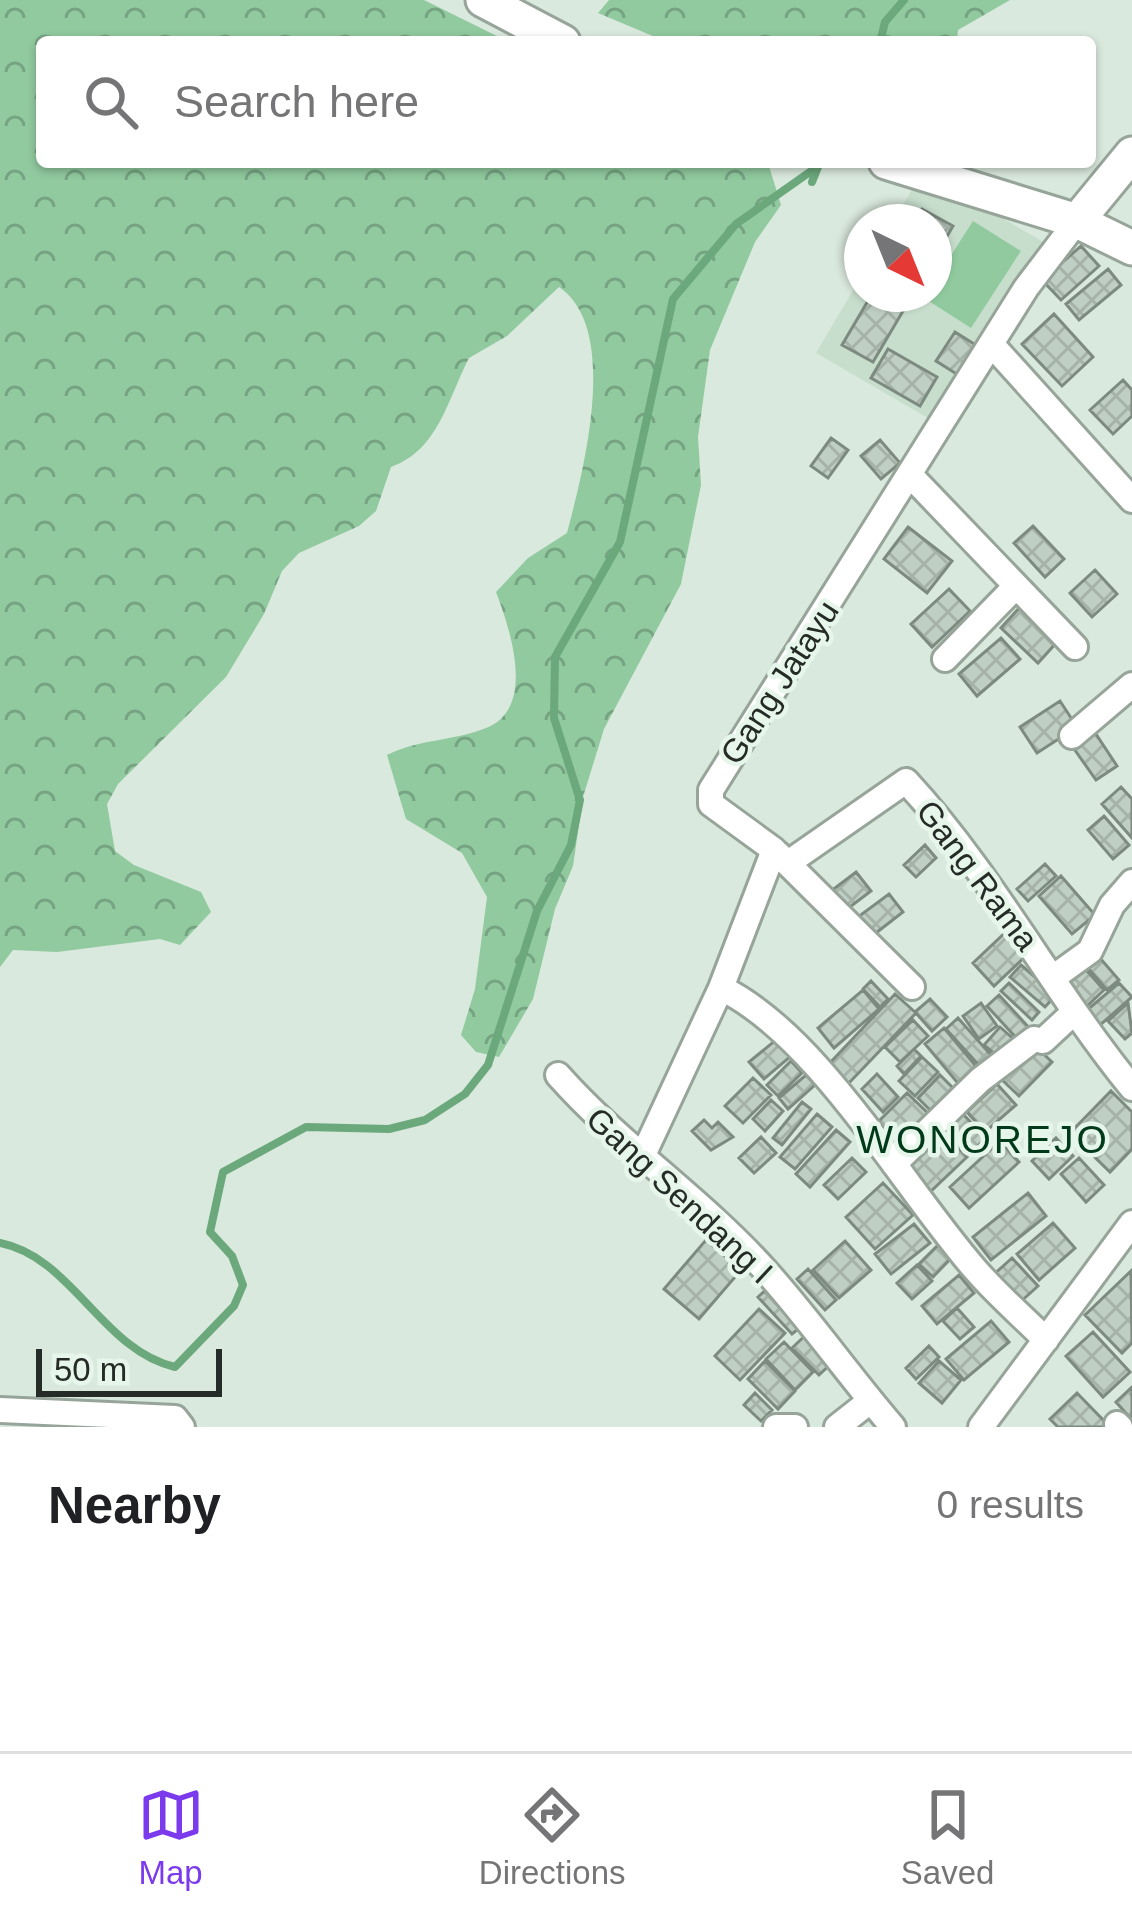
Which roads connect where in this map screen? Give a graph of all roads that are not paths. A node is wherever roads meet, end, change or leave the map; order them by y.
1 (484, 0) edge
2 (552, 36) edge
3 (1132, 154) edge
4 (905, 168) edge
5 (1077, 221) junction
6 (1132, 248) edge
7 (993, 346) junction
8 (911, 476) junction
9 (1132, 500) edge
10 (1016, 586) junction
11 (1075, 647) dead end
12 (945, 659) dead end
13 (1132, 685) edge
14 (1072, 736) dead end
15 (781, 856) junction
16 (1132, 882) edge
17 (1054, 977) junction
18 (912, 987) dead end
19 (722, 988) junction
20 (1072, 1014) junction
21 (558, 1075) dead end
22 (1132, 1088) edge
23 (644, 1153) junction
24 (893, 1165) junction
25 (1129, 1234) edge
26 (1046, 1340) junction
27 (870, 1401) junction
28 (0, 1410) edge
29 (174, 1424) edge
30 (776, 1427) edge
31 (795, 1427) edge
32 (837, 1427) edge
33 (893, 1427) edge
34 (981, 1427) edge

1 - 2 main road
3 - 5 main road
4 - 5 main road
5 - 6 main road
5 - 7 street, Gang Jatayu
7 - 8 street, Gang Jatayu
7 - 9 street
8 - 10 street
8 - 15 street, Gang Jatayu
10 - 11 street
10 - 12 street
13 - 14 street
15 - 17 street, Gang Rama
15 - 18 street
15 - 19 street
16 - 17 street
17 - 20 street, Gang Rama
19 - 23 street
19 - 24 street
20 - 22 street, Gang Rama
20 - 24 street
21 - 23 street, Gang Sendang I
23 - 27 street, Gang Sendang I
24 - 26 street
25 - 26 street
26 - 34 street
27 - 32 street
27 - 33 street, Gang Sendang I
28 - 29 street
30 - 31 street

